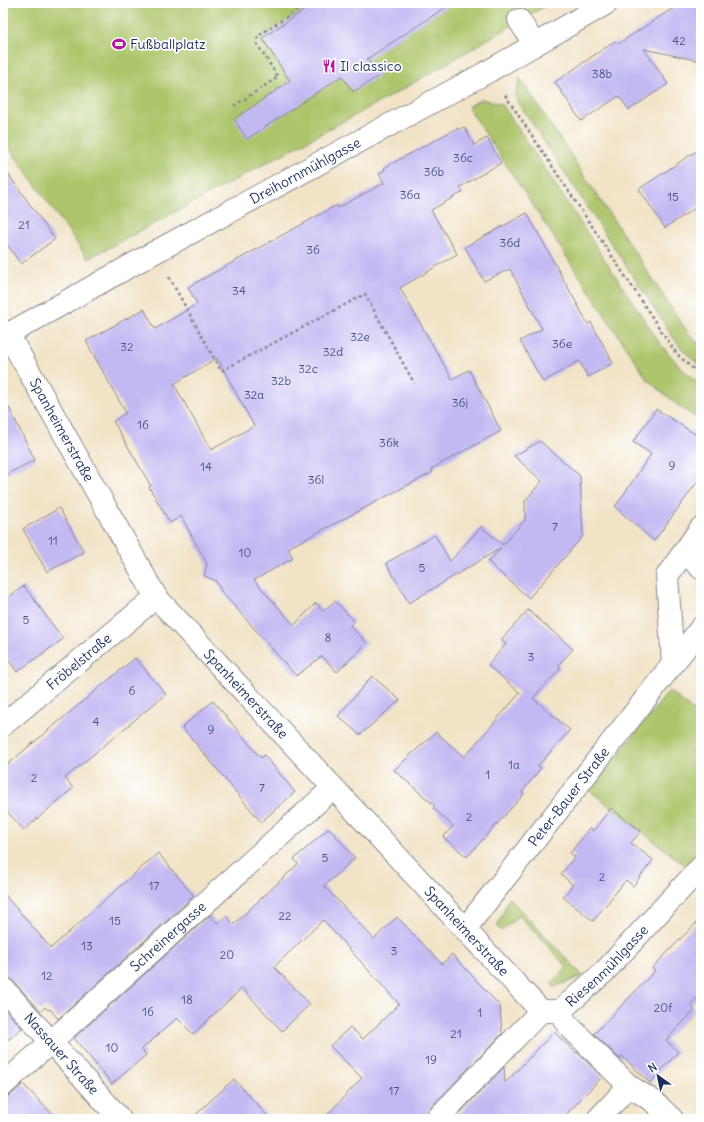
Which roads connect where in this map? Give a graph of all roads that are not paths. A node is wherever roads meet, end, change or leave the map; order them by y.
1 (607, 3) edge
2 (519, 20) dead end
3 (535, 45) junction
4 (6, 336) edge
5 (701, 528) edge
6 (685, 552) junction
7 (701, 568) edge
8 (156, 597) junction
9 (701, 628) edge
10 (672, 664) junction
11 (3, 726) edge
12 (333, 788) junction
13 (701, 867) edge
14 (465, 928) junction
15 (3, 988) edge
16 (550, 1011) junction
17 (51, 1041) junction
18 (3, 1085) edge
19 (629, 1086) junction
20 (120, 1119) edge
21 (437, 1119) edge
22 (598, 1119) edge
23 (672, 1119) edge

1 - 3 street, Dreihornmühlgasse
2 - 3 street
3 - 4 street, Dreihornmühlgasse
4 - 8 street, Spanheimerstraße
5 - 6 street
6 - 7 street
6 - 10 street
8 - 11 street, Fröbelstraße
8 - 12 street, Spanheimerstraße
9 - 10 street, Peter-Bauer Straße
10 - 14 street, Peter-Bauer Straße
12 - 14 street, Spanheimerstraße
12 - 17 street, Schreinergasse
13 - 16 street, Riesenmühlgasse
14 - 16 street, Spanheimerstraße
15 - 17 street, Nassauer Straße
16 - 19 street, Spanheimerstraße
16 - 21 street, Riesenmühlgasse
17 - 18 street, Schreinergasse
17 - 20 street, Nassauer Straße
19 - 22 street
19 - 23 street, Spanheimerstraße

